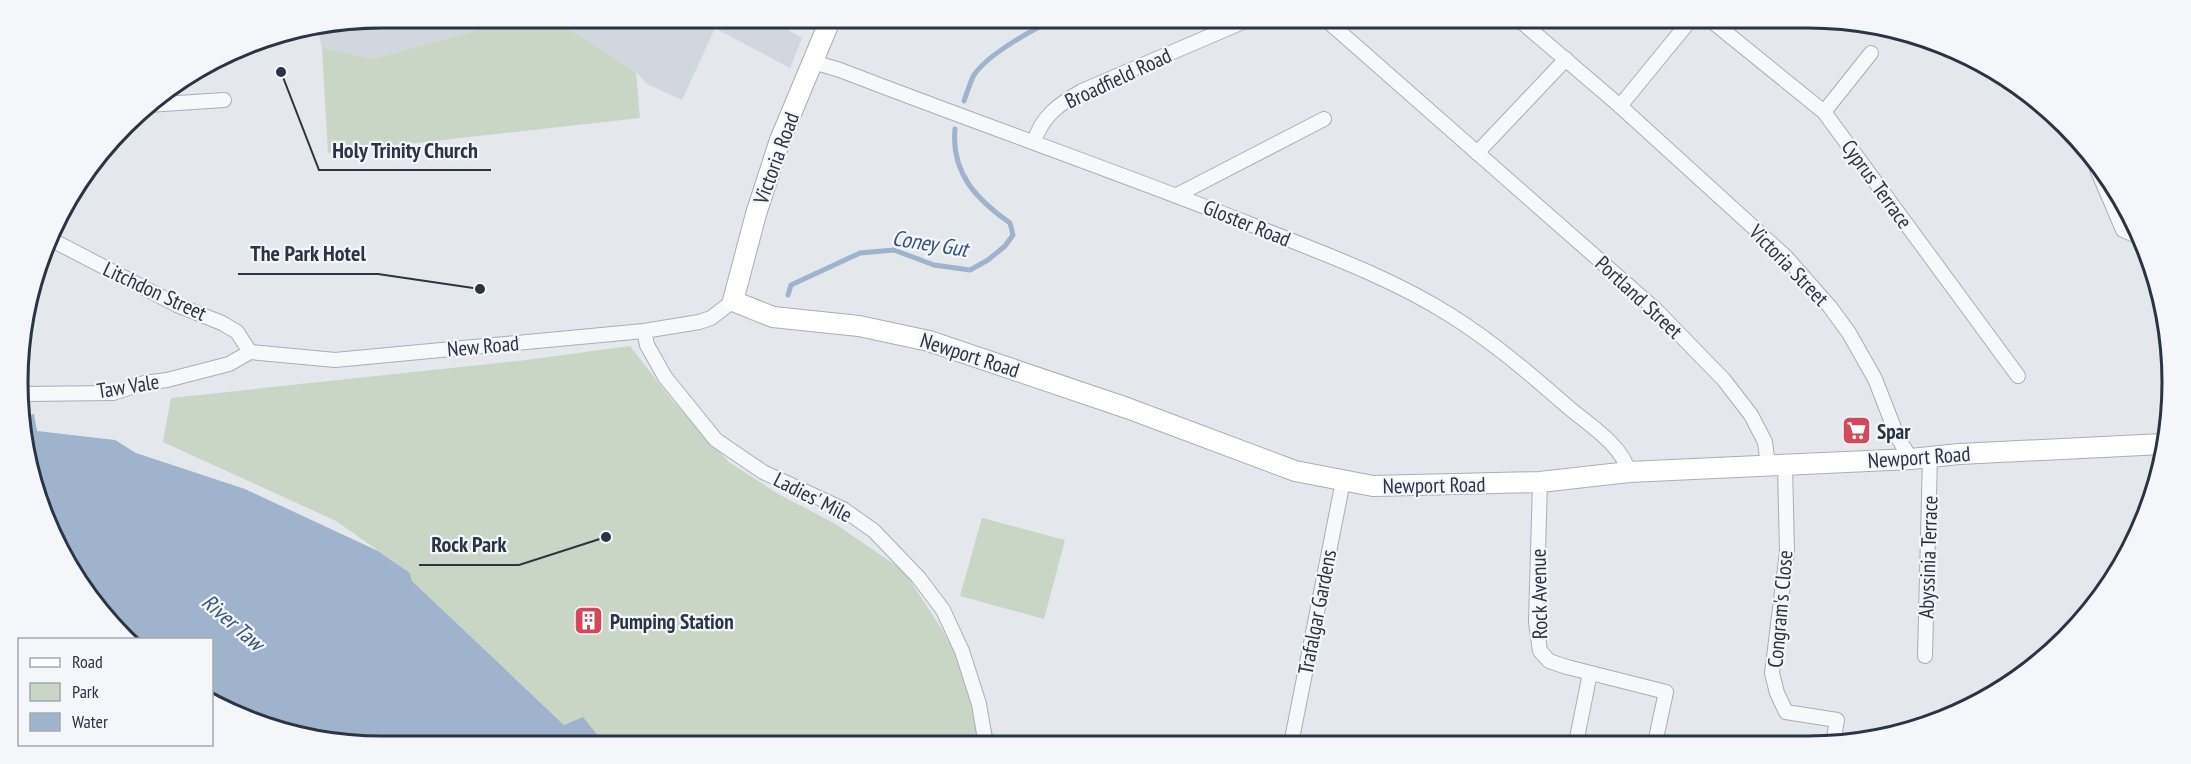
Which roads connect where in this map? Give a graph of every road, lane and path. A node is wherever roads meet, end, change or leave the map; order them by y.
1 (827, 28) edge
2 (1229, 28) edge
3 (1335, 28) edge
4 (1529, 28) edge
5 (1684, 28) edge
6 (1720, 28) edge
7 (1871, 53) dead end
8 (1566, 59) junction
9 (813, 62) junction
10 (224, 100) dead end
11 (165, 104) edge
12 (1620, 106) junction
13 (1824, 112) junction
14 (1324, 119) dead end
15 (1034, 142) junction
16 (1477, 153) junction
17 (2107, 192) edge
18 (1177, 195) junction
19 (2129, 233) edge
20 (57, 243) edge
21 (733, 301) junction
22 (644, 331) junction
23 (250, 352) junction
24 (2018, 376) dead end
25 (29, 394) edge
26 (2157, 444) edge
27 (1930, 457) junction
28 (1911, 459) junction
29 (1777, 465) junction
30 (1629, 472) junction
31 (1343, 481) junction
32 (1540, 482) junction
33 (1925, 656) dead end
34 (1590, 673) junction
35 (1834, 735) edge
36 (984, 736) edge
37 (1293, 736) edge
38 (1577, 736) edge
39 (1657, 736) edge

1 - 9 street, Victoria Road
2 - 15 street, Broadfield Road
3 - 16 street
4 - 8 street, Victoria Street
5 - 12 street
6 - 13 street, Cyprus Terrace
7 - 13 street
8 - 12 street, Victoria Street
8 - 16 street
9 - 15 street, Gloster Road
9 - 21 street, Victoria Road
10 - 11 street
12 - 28 street, Victoria Street
13 - 24 street, Cyprus Terrace
14 - 18 street
15 - 18 street, Gloster Road
16 - 29 street, Portland Street
17 - 19 street
18 - 30 street, Gloster Road
20 - 23 street, Litchdon Street
21 - 22 street, New Road
21 - 31 street, Newport Road
22 - 23 street, New Road
22 - 36 street, Ladies' Mile
23 - 25 street, Taw Vale
26 - 27 street, Newport Road
27 - 28 street, Newport Road
27 - 33 street, Abyssinia Terrace
28 - 29 street, Newport Road
29 - 30 street, Newport Road
29 - 35 street, Congram's Close
30 - 32 street, Newport Road
31 - 32 street, Newport Road
31 - 37 street, Trafalgar Gardens
32 - 34 street, Rock Avenue
34 - 38 street
34 - 39 street, Rock Avenue

